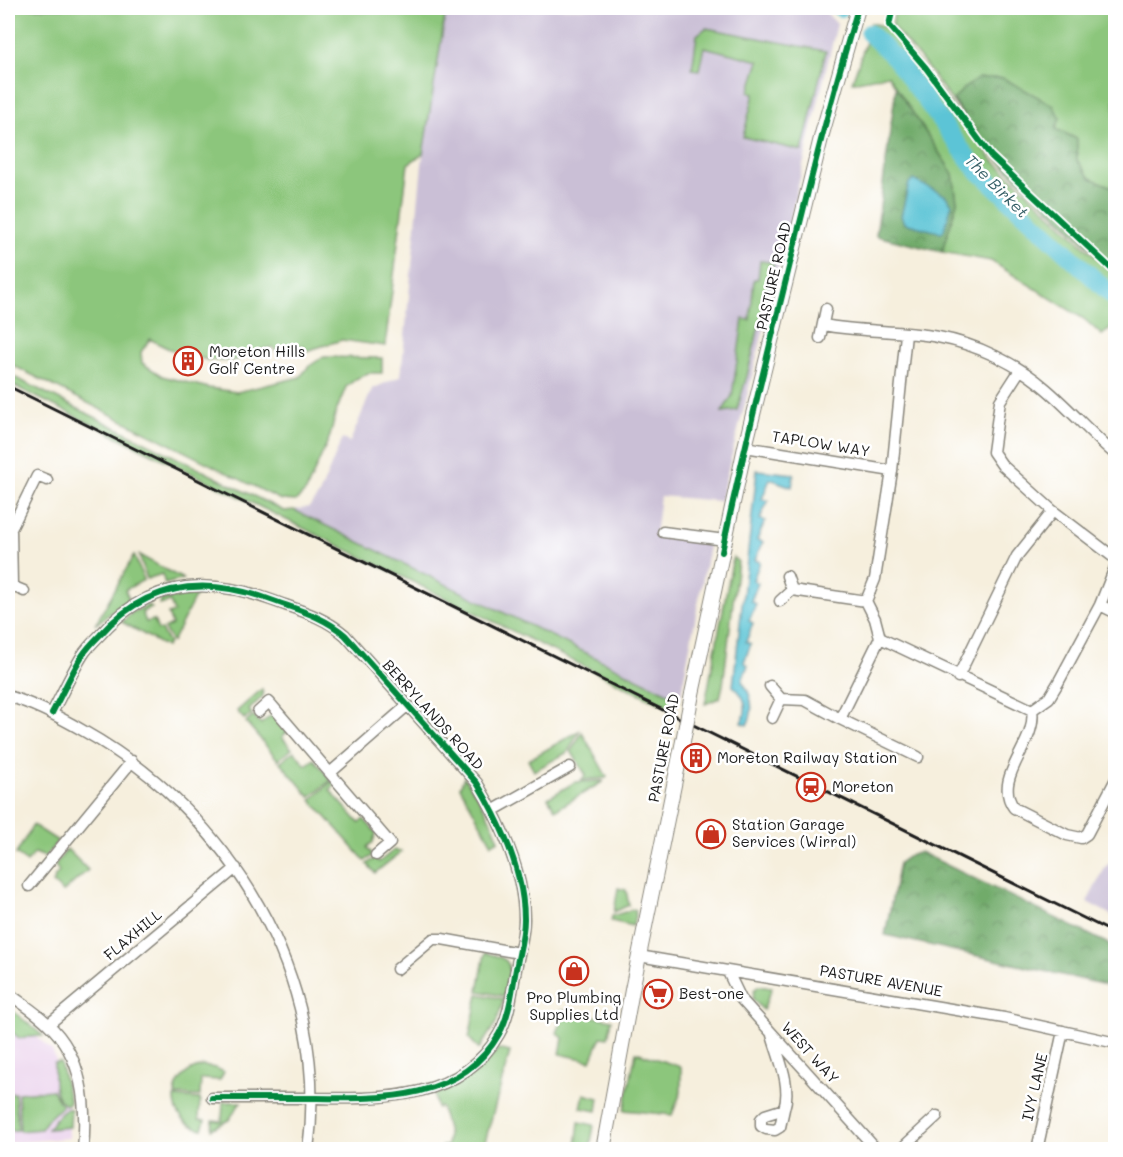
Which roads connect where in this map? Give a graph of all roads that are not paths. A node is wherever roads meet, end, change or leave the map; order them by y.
1 (858, 8) edge
2 (826, 309) dead end
3 (823, 325) junction
4 (906, 334) junction
5 (820, 338) dead end
6 (1020, 370) junction
7 (745, 447) junction
8 (1116, 454) edge
9 (892, 471) junction
10 (47, 480) dead end
11 (1053, 511) junction
12 (9, 529) edge
13 (663, 532) dead end
14 (725, 540) junction
15 (1116, 559) edge
16 (1116, 565) edge
17 (787, 576) dead end
18 (792, 590) junction
19 (24, 591) dead end
20 (780, 601) dead end
21 (866, 601) junction
22 (1100, 605) junction
23 (1116, 613) edge
24 (880, 638) junction
25 (958, 676) junction
26 (770, 686) dead end
27 (8, 696) edge
28 (781, 699) junction
29 (408, 705) junction
30 (1032, 710) junction
31 (258, 712) dead end
32 (52, 713) junction
33 (772, 718) dead end
34 (840, 719) junction
35 (918, 757) dead end
36 (132, 761) junction
37 (570, 767) dead end
38 (331, 772) junction
39 (1116, 779) edge
40 (494, 810) junction
41 (376, 855) dead end
42 (236, 868) junction
43 (29, 886) dead end
44 (519, 953) junction
45 (639, 956) junction
46 (397, 969) dead end
47 (728, 972) junction
48 (8, 993) edge
49 (49, 1024) junction
50 (1064, 1030) junction
51 (771, 1032) junction
52 (1116, 1043) edge
53 (212, 1098) dead end
54 (312, 1098) junction
55 (784, 1109) dead end
56 (937, 1116) dead end
57 (83, 1149) edge
58 (308, 1149) edge
59 (603, 1149) edge
60 (876, 1149) edge
61 (900, 1149) edge
62 (1037, 1149) edge

1 - 7 main road, PASTURE ROAD
2 - 3 street
3 - 4 street
3 - 5 street
4 - 6 street
4 - 9 street
6 - 8 street
6 - 11 street
7 - 9 street, TAPLOW WAY
7 - 14 main road, PASTURE ROAD
9 - 21 street
10 - 12 street
11 - 15 street
11 - 25 street
12 - 19 street
13 - 14 street
14 - 45 main road, PASTURE ROAD, bridge
16 - 22 street
17 - 18 street
18 - 20 street
18 - 21 street
21 - 24 street
22 - 23 street
22 - 30 street
24 - 25 street
24 - 34 street
25 - 30 street
26 - 28 street
27 - 32 street
28 - 33 street
28 - 34 street
29 - 32 street, BERRYLANDS ROAD
29 - 38 street
29 - 40 street, BERRYLANDS ROAD
30 - 39 street
31 - 38 street
32 - 36 street
34 - 35 street
36 - 42 street
36 - 43 street
37 - 40 street
38 - 41 street
40 - 44 street, BERRYLANDS ROAD
42 - 49 street, FLAXHILL
42 - 54 street
44 - 46 street
44 - 54 street, BERRYLANDS ROAD
45 - 47 street, PASTURE AVENUE
45 - 59 main road, PASTURE ROAD
47 - 50 street, PASTURE AVENUE
47 - 51 street, WEST WAY
48 - 49 street
49 - 57 street
50 - 52 street, PASTURE AVENUE
50 - 62 street, IVY LANE
51 - 55 street
51 - 60 street, WEST WAY
53 - 54 street, BERRYLANDS ROAD
54 - 58 street
56 - 61 street

